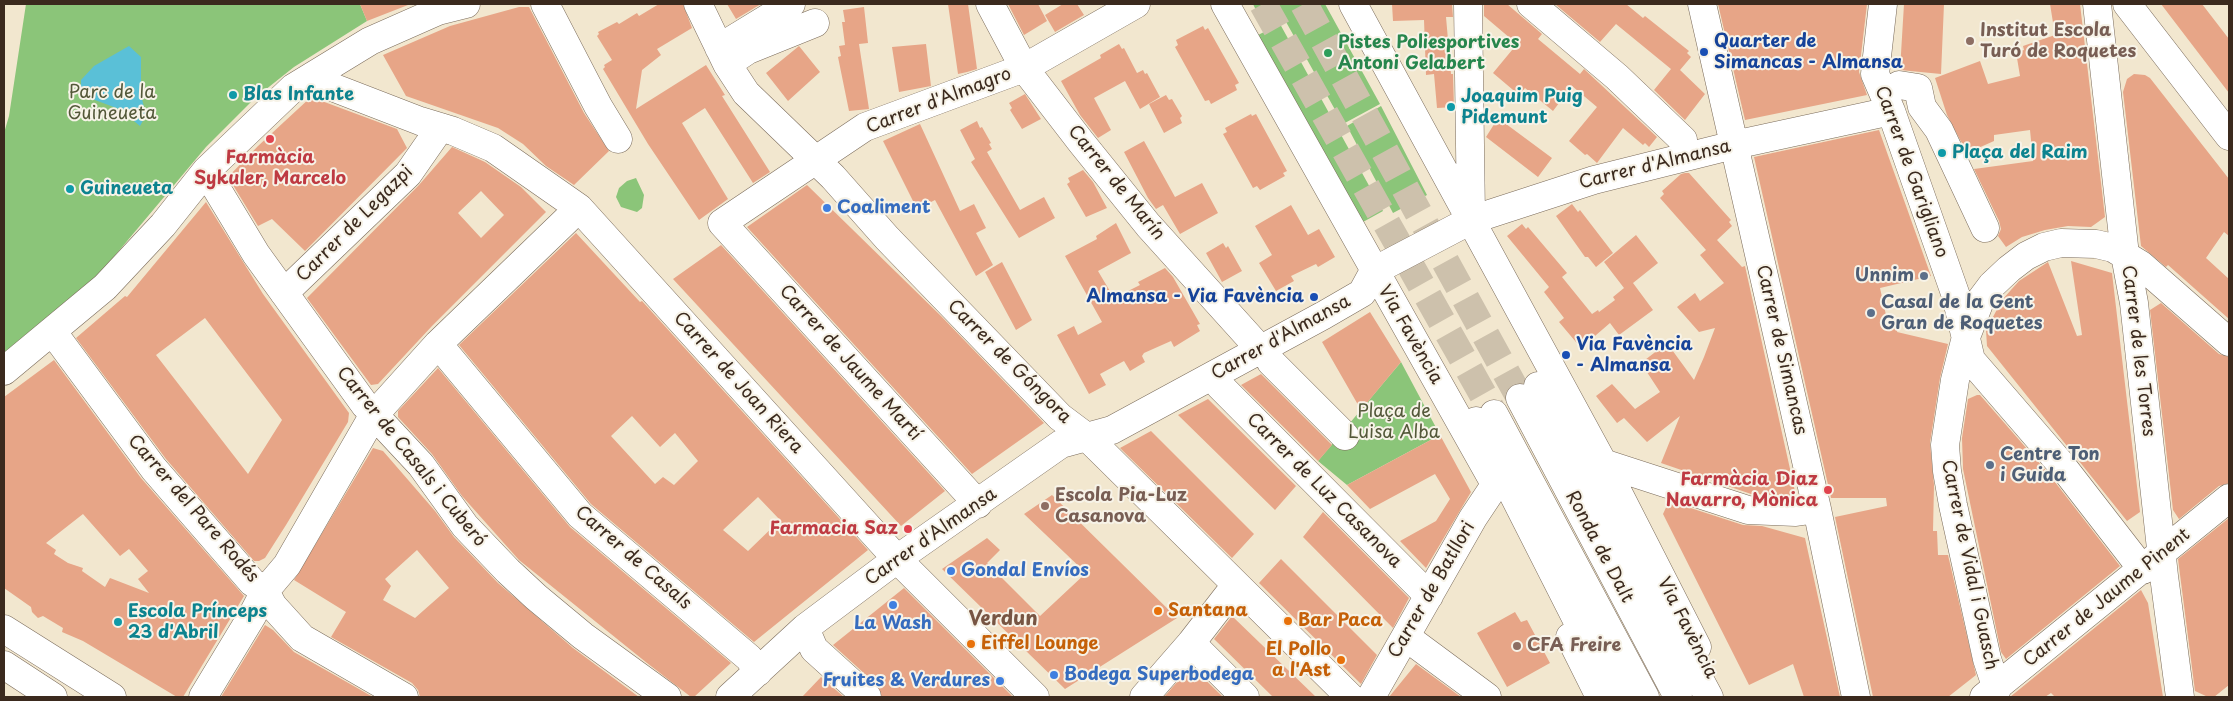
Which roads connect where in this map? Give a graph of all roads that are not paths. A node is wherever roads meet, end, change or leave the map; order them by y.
1 (466, 4) edge
2 (546, 4) edge
3 (698, 4) edge
4 (791, 4) edge
5 (990, 4) edge
6 (1136, 4) edge
7 (1225, 4) edge
8 (1354, 4) edge
9 (1468, 4) edge
10 (1531, 4) edge
11 (1702, 4) edge
12 (1883, 4) edge
13 (2097, 4) edge
14 (2127, 4) edge
15 (815, 23) dead end
16 (723, 56) junction
17 (1024, 68) junction
18 (312, 77) junction
19 (1899, 85) dead end
20 (1909, 109) junction
21 (440, 128) junction
22 (2229, 136) edge
23 (618, 139) dead end
24 (1683, 140) dead end
25 (1734, 145) junction
26 (817, 161) junction
27 (206, 170) junction
28 (579, 208) junction
29 (1471, 220) junction
30 (722, 223) joint
31 (1985, 228) dead end
32 (2125, 255) junction
33 (1374, 271) junction
34 (284, 294) junction
35 (52, 331) junction
36 (1966, 337) junction
37 (2229, 342) edge
38 (438, 344) junction
39 (1265, 356) junction
40 (4, 371) edge
41 (1220, 386) dead end
42 (373, 416) junction
43 (1345, 436) dead end
44 (1088, 438) junction
45 (1603, 463) junction
46 (1495, 484) junction
47 (2229, 498) edge
48 (978, 504) junction
49 (1817, 509) junction
50 (897, 559) junction
51 (2153, 561) junction
52 (1236, 585) junction
53 (265, 591) junction
54 (1429, 596) junction
55 (805, 628) junction
56 (4, 629) edge
57 (1406, 637) junction
58 (1191, 643) junction
59 (4, 665) edge
60 (758, 672) junction
61 (1990, 693) edge
62 (53, 697) edge
63 (112, 697) edge
64 (203, 697) edge
65 (404, 697) edge
66 (667, 697) edge
67 (730, 697) edge
68 (867, 697) edge
69 (1035, 697) edge
70 (1144, 697) edge
71 (1244, 697) edge
72 (1350, 697) edge
73 (1371, 697) edge
74 (1487, 697) edge
75 (1600, 697) edge
76 (1616, 697) edge
77 (1645, 697) edge
78 (1678, 697) edge
79 (1709, 697) edge
80 (1722, 697) edge
81 (1856, 697) edge
82 (2180, 697) edge

1 - 18 main road
2 - 23 main road
3 - 16 main road, Carrer de Góngora
4 - 16 main road
5 - 17 main road, Carrer de Marín
6 - 17 main road, Carrer d'Almagro
7 - 33 main road, Via Favència
8 - 29 main road, Via Favència
9 - 29 main road
10 - 24 main road
11 - 25 main road, Carrer de Simancas
12 - 20 main road, Carrer de Garigliano
13 - 32 main road, Carrer de les Torres
14 - 22 main road
15 - 16 main road
16 - 26 main road, Carrer de Góngora
17 - 26 main road, Carrer d'Almagro
17 - 39 main road, Carrer de Marín
18 - 21 main road, Carrer de Joan Riera
18 - 27 main road
19 - 20 main road
20 - 25 main road, Carrer d'Almansa
20 - 31 main road
20 - 36 main road, Carrer de Garigliano
21 - 28 main road, Carrer de Joan Riera
21 - 34 main road, Carrer de Legazpi
25 - 29 main road, Carrer d'Almansa
25 - 49 main road, Carrer de Simancas
26 - 30 main road, Carrer d'Almagro
26 - 44 main road, Carrer de Góngora
27 - 34 main road, Carrer de Casals i Cuberó
27 - 35 main road
28 - 38 main road
28 - 50 main road, Carrer de Joan Riera
29 - 33 main road, Carrer d'Almansa
29 - 45 main road, Via Favència
30 - 48 main road, Carrer de Jaume Martí
32 - 36 main road, Carrer de Vidal i Guasch
32 - 37 main road, Carrer de Vidal i Guasch
32 - 51 main road, Carrer de les Torres
33 - 39 main road, Carrer d'Almansa
33 - 46 main road, Via Favència
34 - 42 main road, Carrer de Casals i Cuberó
35 - 40 main road
35 - 53 main road, Carrer del Pare Rodés
36 - 51 main road, Carrer de Garigliano
36 - 61 main road, Carrer de Vidal i Guasch
38 - 42 main road
38 - 60 main road, Carrer de Casals
39 - 43 main road, Carrer de Marín
39 - 44 main road, Carrer d'Almansa
41 - 54 main road, Carrer de Luz Casanova
42 - 53 main road
42 - 66 main road, Carrer de Casals i Cuberó
44 - 48 main road, Carrer d'Almansa
44 - 52 main road, Carrer de Góngora
45 - 49 main road
45 - 80 main road, Via Favència
46 - 54 main road, Carrer de Batllori
46 - 75 main road, Via Favència
47 - 51 main road, Carrer de Jaume Pinent
48 - 50 main road, Carrer d'Almansa
49 - 81 main road, Carrer de Simancas
50 - 55 main road, Carrer d'Almansa
50 - 69 main road, Carrer de Joan Riera
51 - 61 main road, Carrer de Jaume Pinent
51 - 82 main road, Carrer de les Torres
52 - 58 main road
52 - 72 main road, Carrer de Góngora
53 - 64 main road
53 - 65 main road, Carrer del Pare Rodés
54 - 57 main road, Carrer de Batllori
55 - 60 main road, Carrer d'Almansa
55 - 68 main road
56 - 63 main road
57 - 73 main road, Carrer de Batllori
57 - 74 main road
58 - 70 main road
58 - 71 main road
59 - 62 main road
60 - 67 main road, Carrer d'Almansa
76 - 77 main road, Ronda de Dalt
78 - 79 main road, Ronda de Dalt

